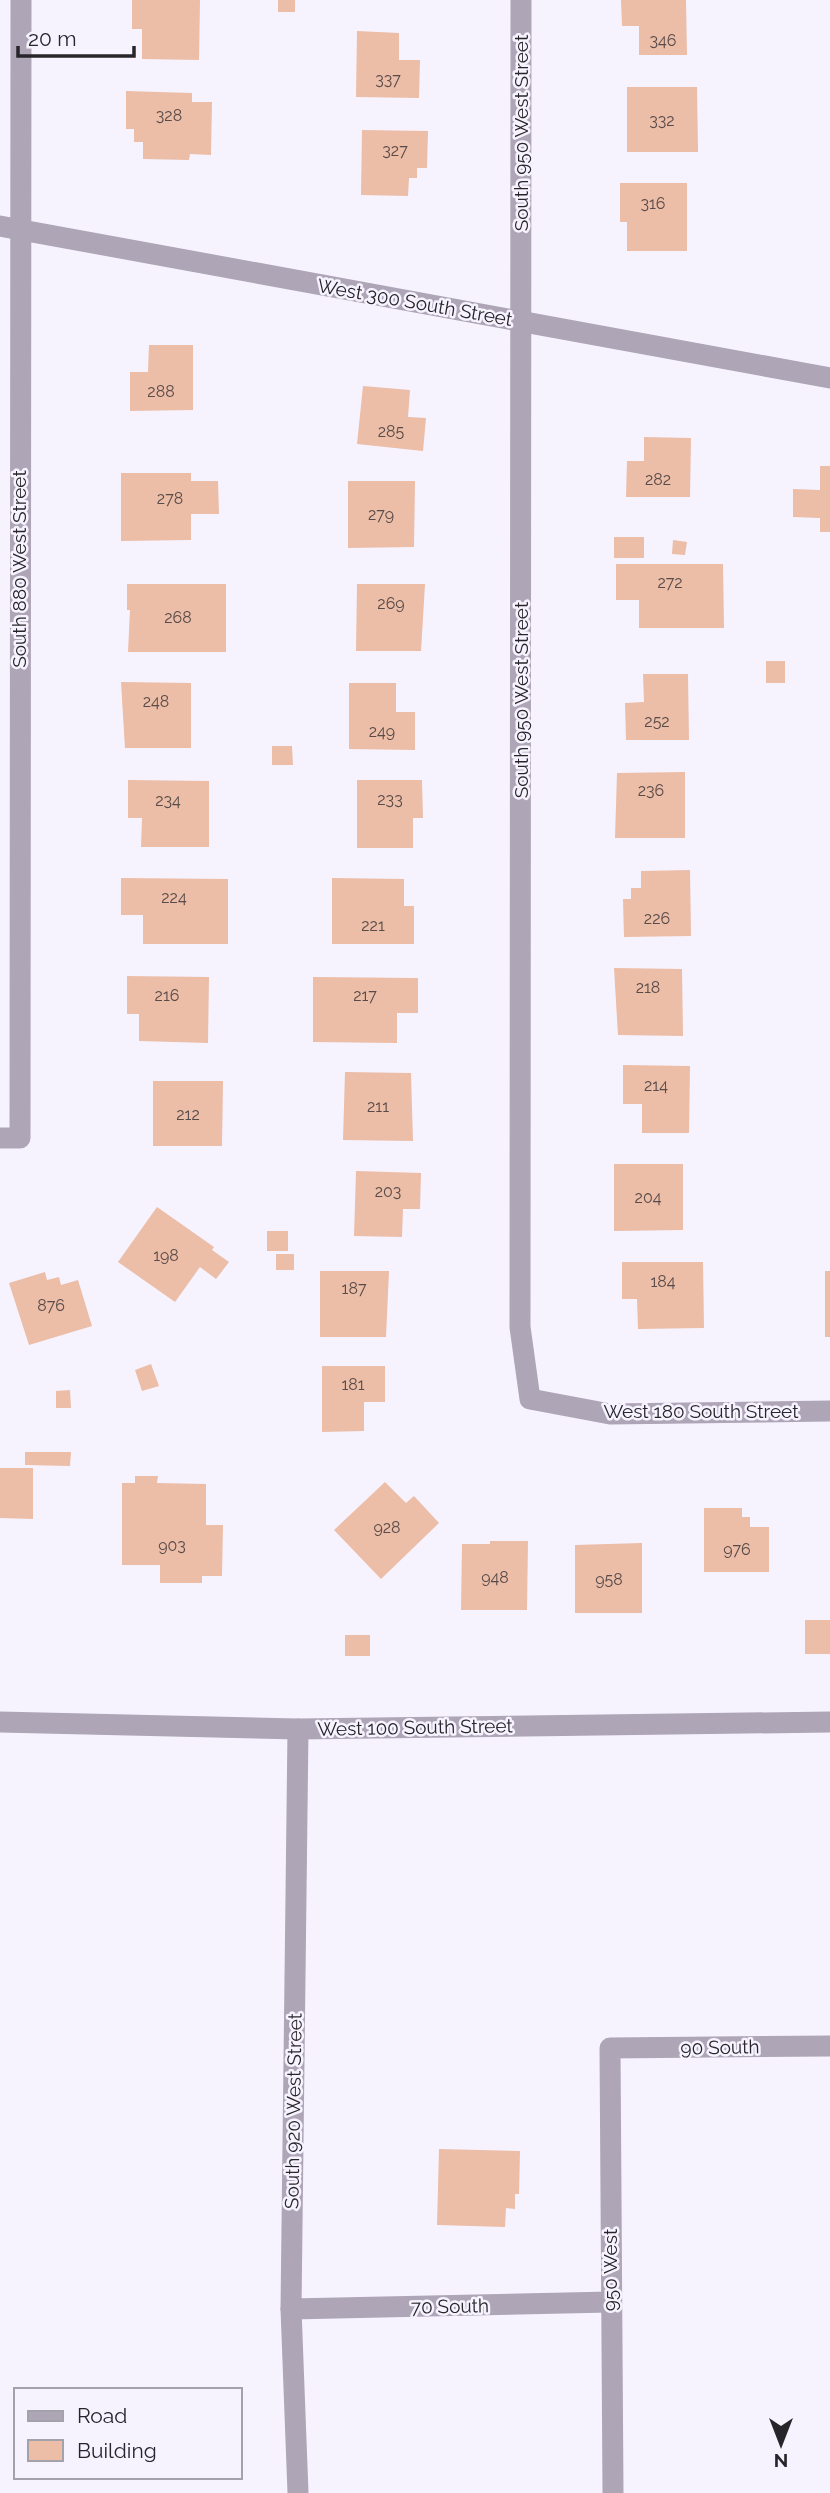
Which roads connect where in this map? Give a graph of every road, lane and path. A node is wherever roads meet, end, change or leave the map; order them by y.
1 (21, 0) edge
2 (521, 0) edge
3 (9, 228) edge
4 (521, 322) junction
5 (830, 377) edge
6 (10, 1138) edge
7 (530, 1399) joint
8 (830, 1411) edge
9 (0, 1722) edge
10 (830, 1722) edge
11 (298, 1728) junction
12 (830, 2046) edge
13 (610, 2048) joint
14 (610, 2302) junction
15 (290, 2309) junction
16 (298, 2493) edge
17 (613, 2493) edge

1 - 3 street, South 880 West Street
2 - 4 street, South 950 West Street
3 - 4 street, West 300 South Street
3 - 6 street, South 880 West Street
4 - 5 street, West 300 South Street
4 - 7 street, South 950 West Street
7 - 8 street, West 180 South Street
9 - 11 street, West 100 South Street
10 - 11 street, West 100 South Street
11 - 15 street, South 920 West Street
12 - 13 street, 90 South
13 - 14 street, 950 West
14 - 15 street, 70 South
14 - 17 street, 950 West
15 - 16 street, South 920 West Street

